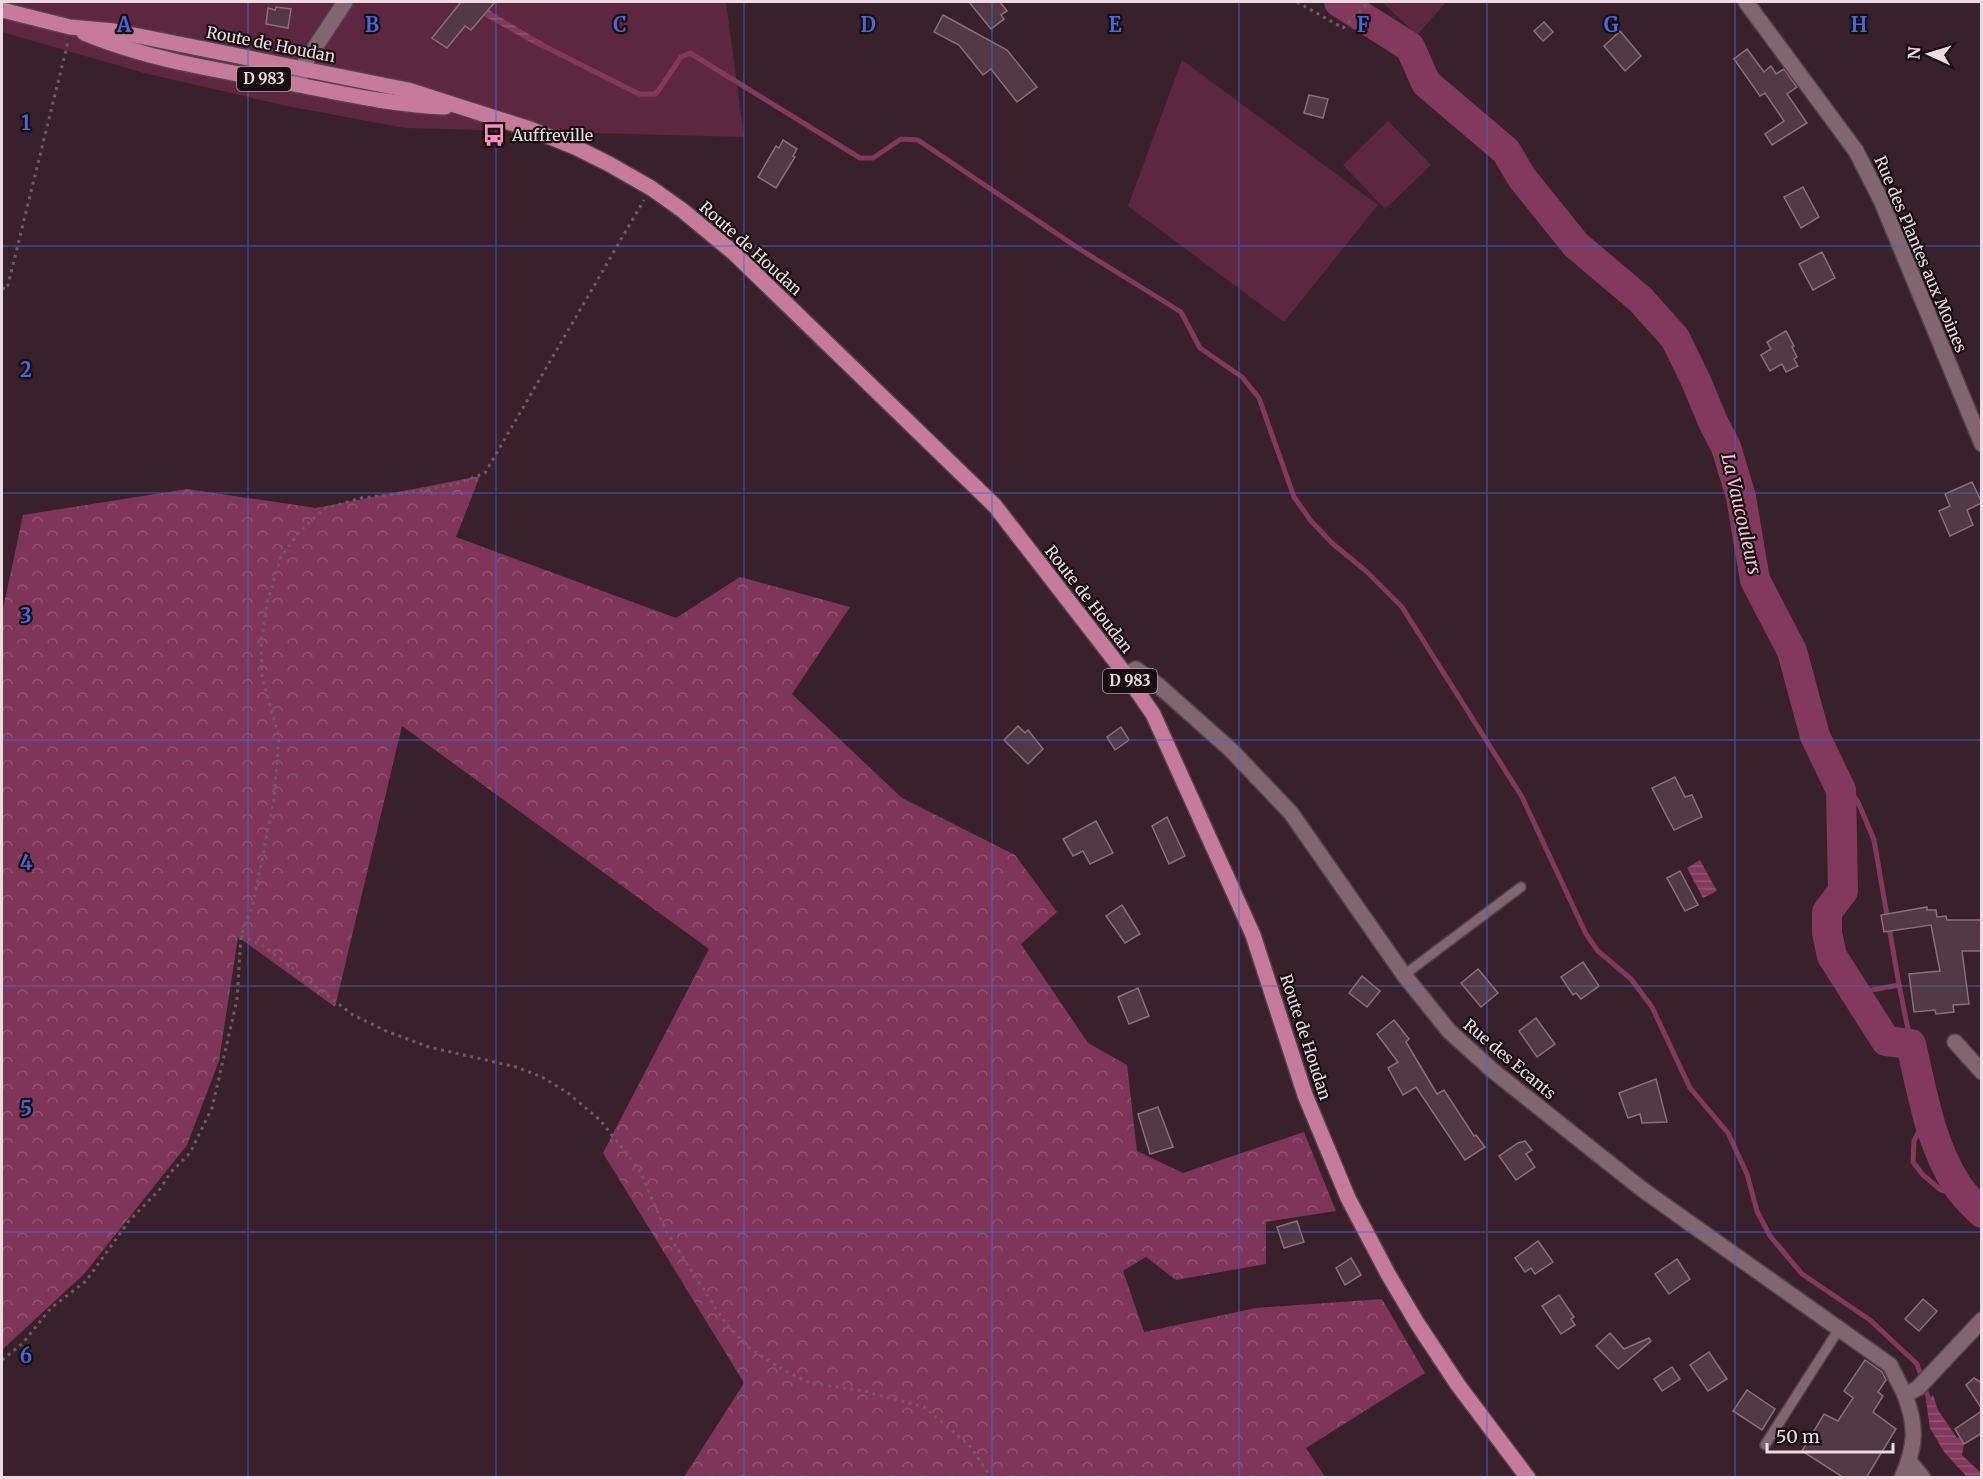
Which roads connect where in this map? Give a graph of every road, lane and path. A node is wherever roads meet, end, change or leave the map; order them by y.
1 (345, 2) edge
2 (1297, 2) edge
3 (1369, 2) edge
4 (1746, 2) edge
5 (2, 10) edge
6 (70, 27) junction
7 (303, 67) junction
8 (298, 85) junction
9 (463, 108) junction
10 (651, 188) junction
11 (2, 288) edge
12 (1982, 444) edge
13 (1126, 675) junction
14 (1521, 887) dead end
15 (241, 936) junction
16 (1404, 975) junction
17 (1954, 1042) dead end
18 (1982, 1072) edge
19 (1982, 1320) edge
20 (1839, 1329) junction
21 (2, 1360) edge
22 (1911, 1392) junction
23 (1765, 1445) dead end
24 (1909, 1461) junction
25 (992, 1478) edge
26 (1527, 1478) edge
27 (1902, 1478) edge
28 (1923, 1478) edge

1 - 7 street
2 - 3 path
4 - 12 street, Rue des Plantes aux Moines
5 - 6 main road, Route de Houdan / D 983
6 - 7 main road, Route de Houdan / D 983
6 - 8 main road, Route de Houdan / D 983
6 - 11 path
7 - 8 street
7 - 9 main road, Route de Houdan / D 983
8 - 9 main road, Route de Houdan / D 983
9 - 10 main road, Route de Houdan / D 983
10 - 13 main road, Route de Houdan / D 983
10 - 15 path
13 - 16 street, Rue des Ecants
13 - 26 main road, Route de Houdan / D 983
14 - 16 lane
15 - 21 path
15 - 25 path
16 - 20 street, Rue des Ecants
17 - 18 street
19 - 22 street
20 - 22 street, Rue des Ecants
20 - 23 lane
22 - 24 street, Rue des Ecants
24 - 27 street, Rue des Ecants
24 - 28 street

